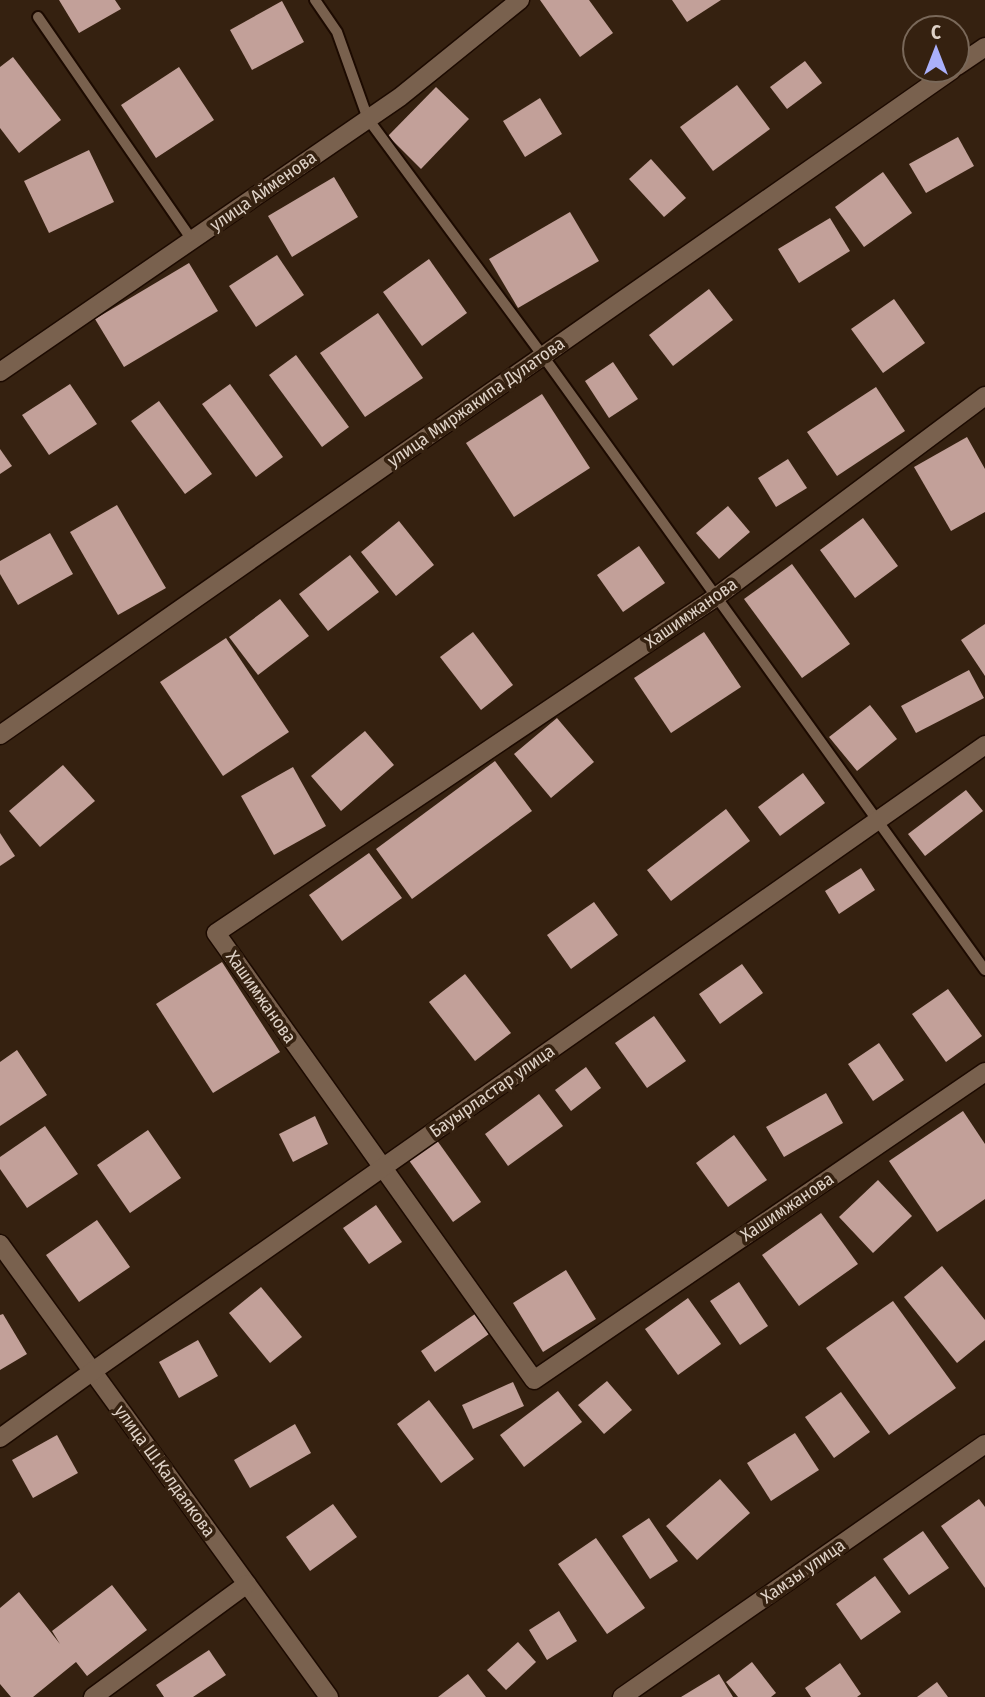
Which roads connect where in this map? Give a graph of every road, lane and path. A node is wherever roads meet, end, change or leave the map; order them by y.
1 (315, 0) edge
2 (520, 0) edge
3 (38, 17) dead end
4 (932, 84) edge
5 (368, 119) junction
6 (192, 240) junction
7 (543, 356) junction
8 (0, 372) edge
9 (985, 396) edge
10 (716, 597) junction
11 (0, 735) edge
12 (985, 745) edge
13 (877, 821) junction
14 (985, 970) edge
15 (985, 1072) edge
16 (382, 1168) junction
17 (0, 1244) edge
18 (93, 1371) junction
19 (0, 1438) edge
20 (985, 1444) edge
21 (247, 1584) junction
22 (93, 1697) edge
23 (329, 1697) edge
24 (622, 1697) edge

1 - 5 lane
2 - 5 street, улица Айменова
3 - 6 lane
4 - 7 street, улица Миржакипа Дулатова
5 - 6 street, улица Айменова
5 - 7 lane
6 - 8 street, улица Айменова
7 - 10 lane
7 - 11 street, улица Миржакипа Дулатова
9 - 10 street, Хашимжанова
10 - 13 lane
10 - 16 street, Хашимжанова
12 - 13 street, Бауырластар улица
13 - 14 lane
13 - 16 street, Бауырластар улица
15 - 16 street, Хашимжанова
16 - 18 street, Бауырластар улица
17 - 18 street, улица Ш.Калдаякова
18 - 19 street, Бауырластар улица
18 - 21 street, улица Ш.Калдаякова
20 - 24 street, Хамзы улица
21 - 22 street
21 - 23 street, улица Ш.Калдаякова

